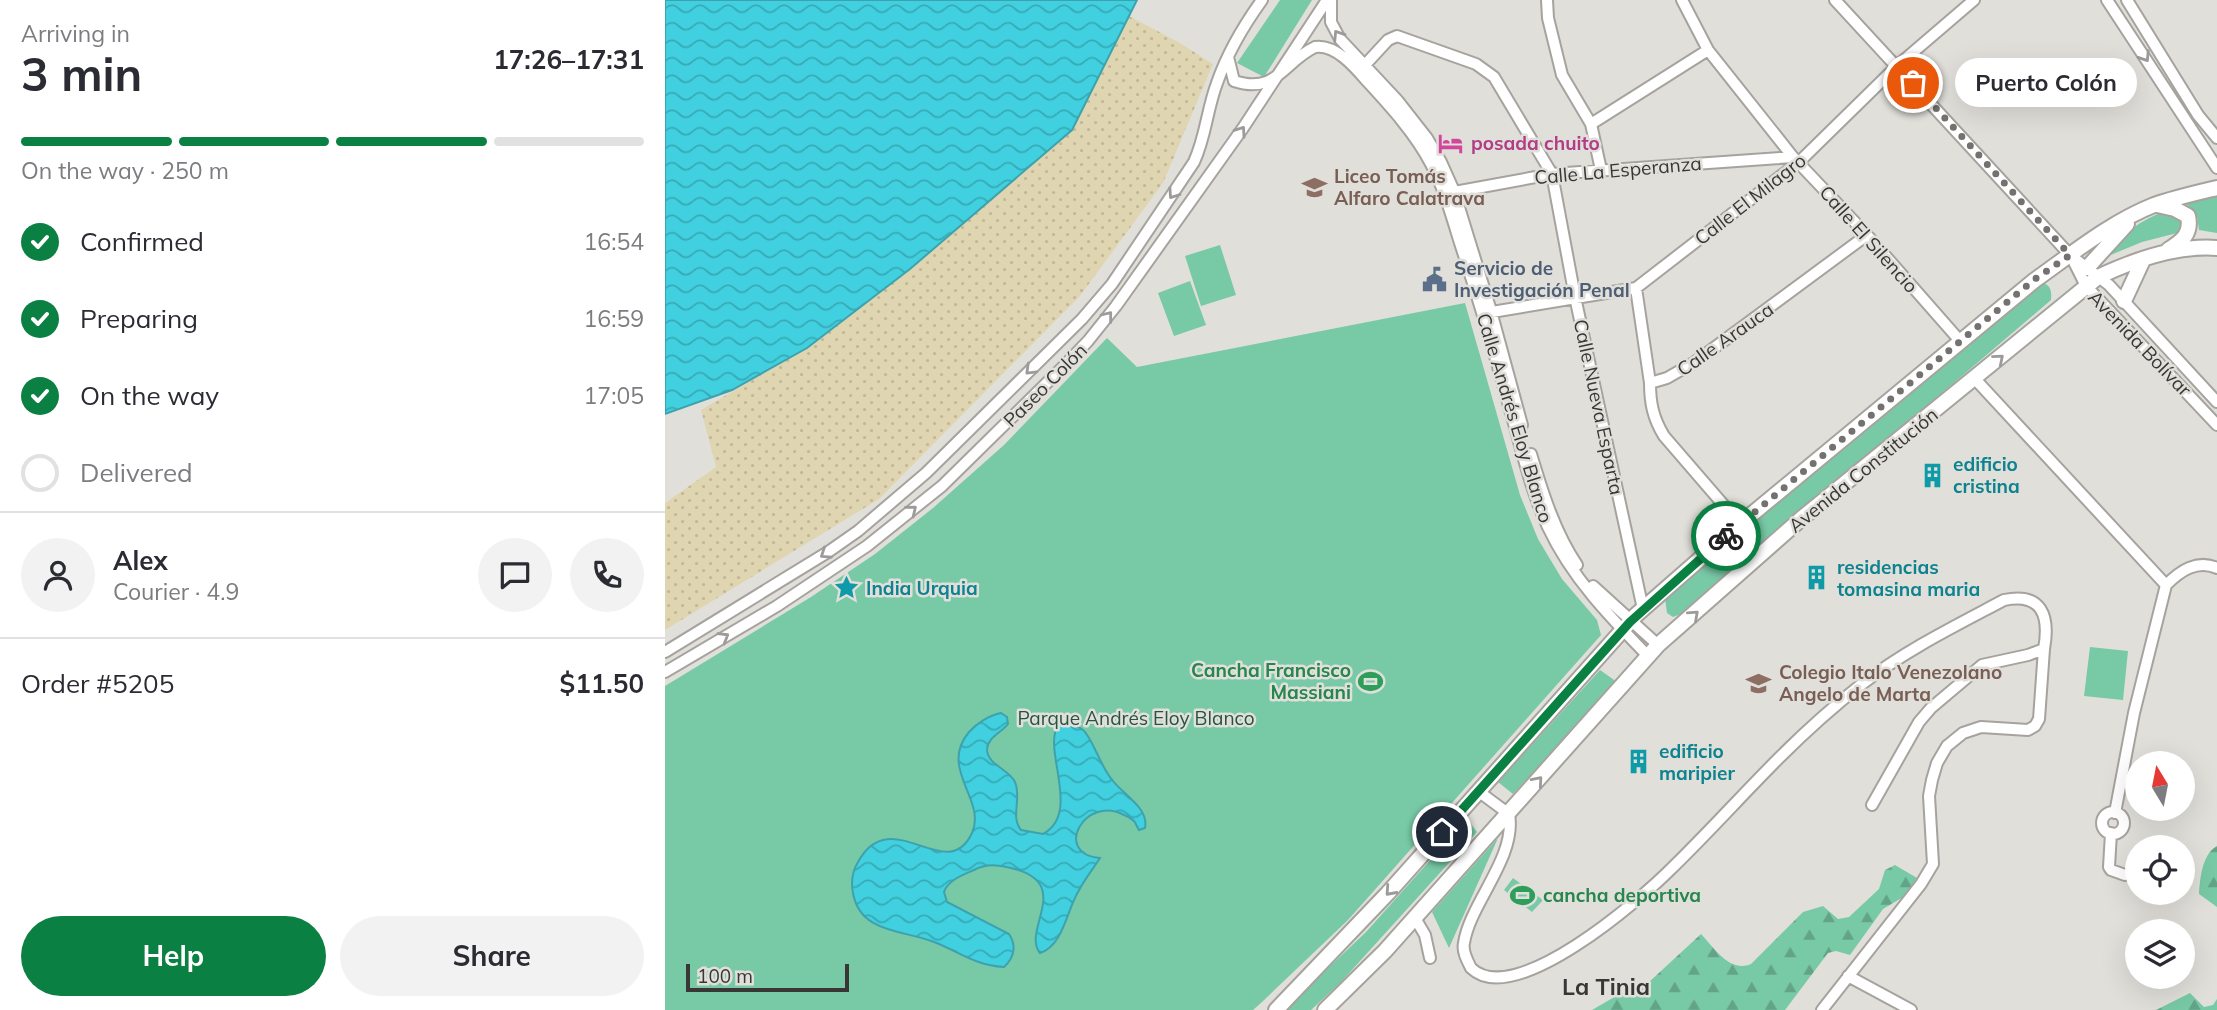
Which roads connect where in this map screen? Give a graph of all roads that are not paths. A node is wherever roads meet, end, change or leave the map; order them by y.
1 (1262, 0) edge
2 (1329, 0) edge
3 (1547, 0) edge
4 (1682, 0) edge
5 (1835, 0) edge
6 (1974, 0) edge
7 (2107, 0) edge
8 (2127, 0) edge
9 (1708, 50) junction
10 (1228, 57) junction
11 (1364, 66) junction
12 (1897, 66) junction
13 (1276, 78) junction
14 (1591, 124) junction
15 (2216, 131) edge
16 (1796, 160) junction
17 (2217, 168) edge
18 (1601, 170) junction
19 (1552, 174) junction
20 (2217, 188) edge
21 (1449, 193) junction
22 (2156, 205) junction
23 (2138, 213) junction
24 (1867, 235) junction
25 (2217, 248) edge
26 (2070, 255) junction
27 (2147, 259) junction
28 (2092, 272) junction
29 (2086, 286) junction
30 (1636, 288) junction
31 (1575, 297) junction
32 (2124, 301) junction
33 (1487, 313) junction
34 (1961, 342) junction
35 (1975, 379) junction
36 (1650, 383) junction
37 (2217, 402) edge
38 (2217, 425) edge
39 (1740, 524) junction
40 (2217, 568) edge
41 (2166, 585) junction
42 (1643, 609) junction
43 (1626, 626) junction
44 (2044, 649) junction
45 (1653, 651) junction
46 (665, 652) edge
47 (665, 671) edge
48 (1478, 791) junction
49 (1872, 805) dead end
50 (1509, 814) junction
51 (2125, 875) dead end
52 (1415, 918) junction
53 (1430, 958) dead end
54 (1848, 976) junction
55 (1276, 1010) edge
56 (1325, 1010) edge
57 (1822, 1010) edge
58 (1911, 1010) edge

1 - 10 street, Paseo Colón
11 -> 2 street, Calle Andrés Eloy Blanco
2 - 13 street, Paseo Colón
3 - 14 street
4 - 9 street, Calle El Silencio
5 - 12 street
6 - 12 street, Calle El Milagro
7 -> 17 street
8 - 15 street
9 - 14 street
9 - 16 street, Calle El Silencio
10 - 13 street
10 -> 46 street, Paseo Colón
11 - 19 street, Calle Nueva Esparta
11 - 21 street, Calle Andrés Eloy Blanco
12 - 16 street, Calle El Milagro
12 - 26 street
13 - 21 street, Calle Andrés Eloy Blanco
47 -> 13 street, Paseo Colón
14 - 18 street
16 - 18 street, Calle La Esperanza
16 - 24 street, Calle El Silencio
16 - 30 street, Calle El Milagro
18 - 19 street, Calle La Esperanza
19 - 21 street, Calle La Esperanza
19 - 31 street, Calle Nueva Esparta
20 - 22 main road, Avenida Constitución
21 - 33 street, Calle Andrés Eloy Blanco
22 - 23 main road, Avenida Constitución
22 - 27 main road
23 - 26 main road, Avenida Constitución
23 - 28 main road
24 - 34 street, Calle El Silencio
24 - 36 street, Calle Arauca
25 - 27 main road, Avenida Constitución
26 - 28 street, Avenida Bolívar
26 - 29 street, Avenida Bolívar
26 - 34 main road, Avenida Constitución
27 - 28 main road, Avenida Constitución
27 - 32 main road
28 - 29 main road, Avenida Constitución
28 - 32 street, Avenida Bolívar
35 -> 29 main road, Avenida Constitución
29 - 38 street, Avenida Bolívar
30 - 31 street, Calle El Milagro
30 - 36 street
31 - 33 street, Calle El Milagro
31 - 42 street, Calle Nueva Esparta
32 - 37 street, Avenida Bolívar
33 - 43 street, Calle Andrés Eloy Blanco
34 - 39 main road, Avenida Constitución
35 - 41 street
45 -> 35 main road, Avenida Constitución
36 - 39 street
39 - 42 main road, Avenida Constitución
40 - 41 street
41 - 51 street
42 - 43 main road, Avenida Constitución
43 - 45 street, Calle Andrés Eloy Blanco
43 - 48 main road, Avenida Constitución
44 - 49 street
44 - 50 street
44 - 54 street
50 -> 45 main road, Avenida Constitución
48 - 50 street
48 -> 55 main road, Avenida Constitución
50 - 52 main road, Avenida Constitución
52 - 53 street
52 - 56 main road, Avenida Constitución
54 - 57 street
54 - 58 street

